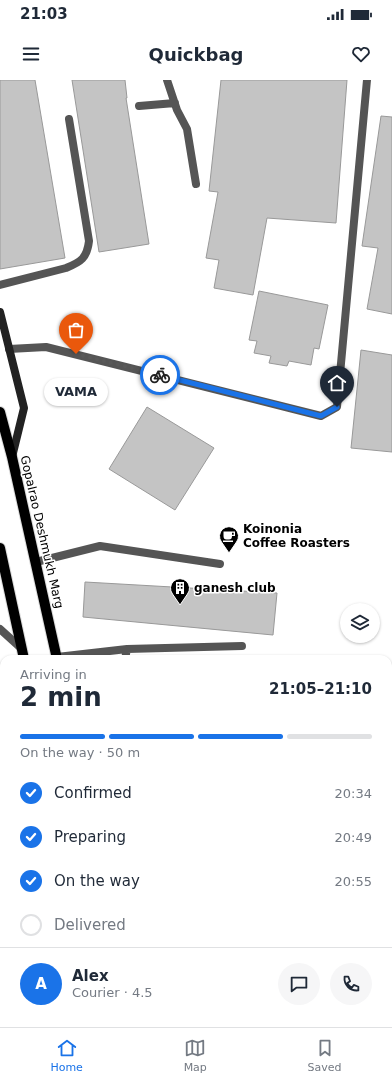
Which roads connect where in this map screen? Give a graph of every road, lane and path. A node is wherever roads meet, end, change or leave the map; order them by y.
1 (167, 80) edge
2 (367, 80) edge
3 (175, 103) junction
4 (139, 106) dead end
5 (69, 119) dead end
6 (196, 184) dead end
7 (0, 285) edge
8 (0, 312) edge
9 (9, 349) junction
10 (0, 412) edge
11 (12, 456) junction
12 (0, 548) edge
13 (36, 562) junction
14 (220, 564) dead end
15 (0, 629) edge
16 (242, 646) dead end
17 (22, 648) junction
18 (127, 649) junction
19 (23, 655) edge
20 (56, 655) edge
21 (80, 655) edge
22 (126, 655) edge

1 - 3 street
2 - 9 street
3 - 4 street
3 - 6 street
5 - 7 street
8 - 9 main road
9 - 11 main road
10 - 11 main road, Gopalrao Deshmukh Marg
11 - 13 main road, Gopalrao Deshmukh Marg
12 - 17 main road
13 - 14 street
13 - 20 main road, Gopalrao Deshmukh Marg
15 - 17 street
16 - 18 street
17 - 19 main road
18 - 21 street
18 - 22 street

